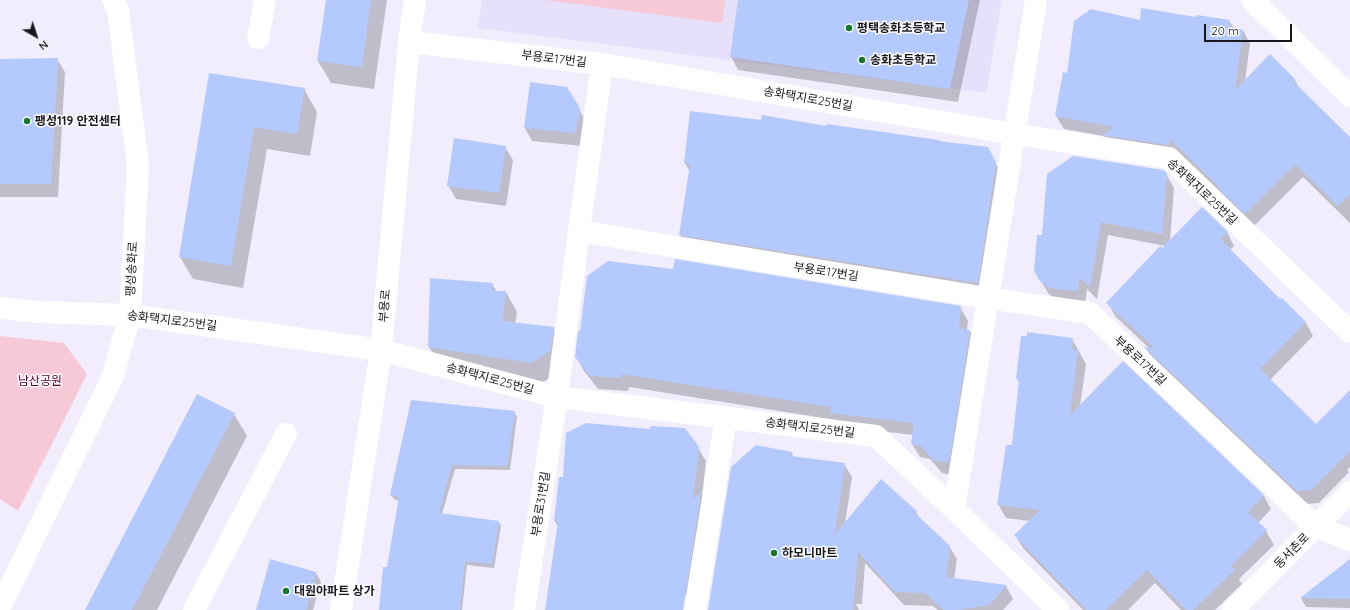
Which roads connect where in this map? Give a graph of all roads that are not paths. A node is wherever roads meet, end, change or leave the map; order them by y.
1 (113, 0) edge
2 (265, 0) edge
3 (415, 0) edge
4 (1036, 0) edge
5 (1252, 0) edge
6 (258, 38) dead end
7 (409, 42) junction
8 (602, 64) junction
9 (1350, 96) edge
10 (1014, 134) junction
11 (579, 232) junction
12 (988, 298) junction
13 (0, 308) edge
14 (130, 315) junction
15 (1350, 332) edge
16 (381, 350) junction
17 (557, 397) junction
18 (726, 418) junction
19 (286, 434) dead end
20 (1350, 492) edge
21 (954, 509) junction
22 (1316, 527) junction
23 (1350, 540) edge
24 (0, 607) edge
25 (194, 610) edge
26 (341, 610) edge
27 (524, 610) edge
28 (695, 610) edge
29 (1058, 610) edge
30 (1233, 610) edge

1 - 14 street, 팽성송화로
2 - 6 street
3 - 7 street, 부용로
4 - 10 street
5 - 9 street
7 - 8 street, 부용로17번길
7 - 16 street, 부용로
8 - 10 street, 송화택지로25번길
8 - 11 street, 부용로17번길
10 - 12 street
10 - 15 street, 송화택지로25번길
11 - 12 street, 부용로17번길
11 - 17 street, 부용로31번길
12 - 21 street
12 - 22 street, 부용로17번길
13 - 14 street, 송화택지로25번길
14 - 16 street, 송화택지로25번길
14 - 24 street, 팽성송화로
16 - 17 street, 송화택지로25번길
16 - 26 street, 부용로
17 - 18 street, 송화택지로25번길
17 - 27 street, 부용로31번길
18 - 21 street, 송화택지로25번길
18 - 28 street
19 - 25 street
20 - 22 street, 동서촌로
21 - 29 street, 송화택지로25번길
22 - 23 street, 부용로17번길
22 - 30 street, 동서촌로

